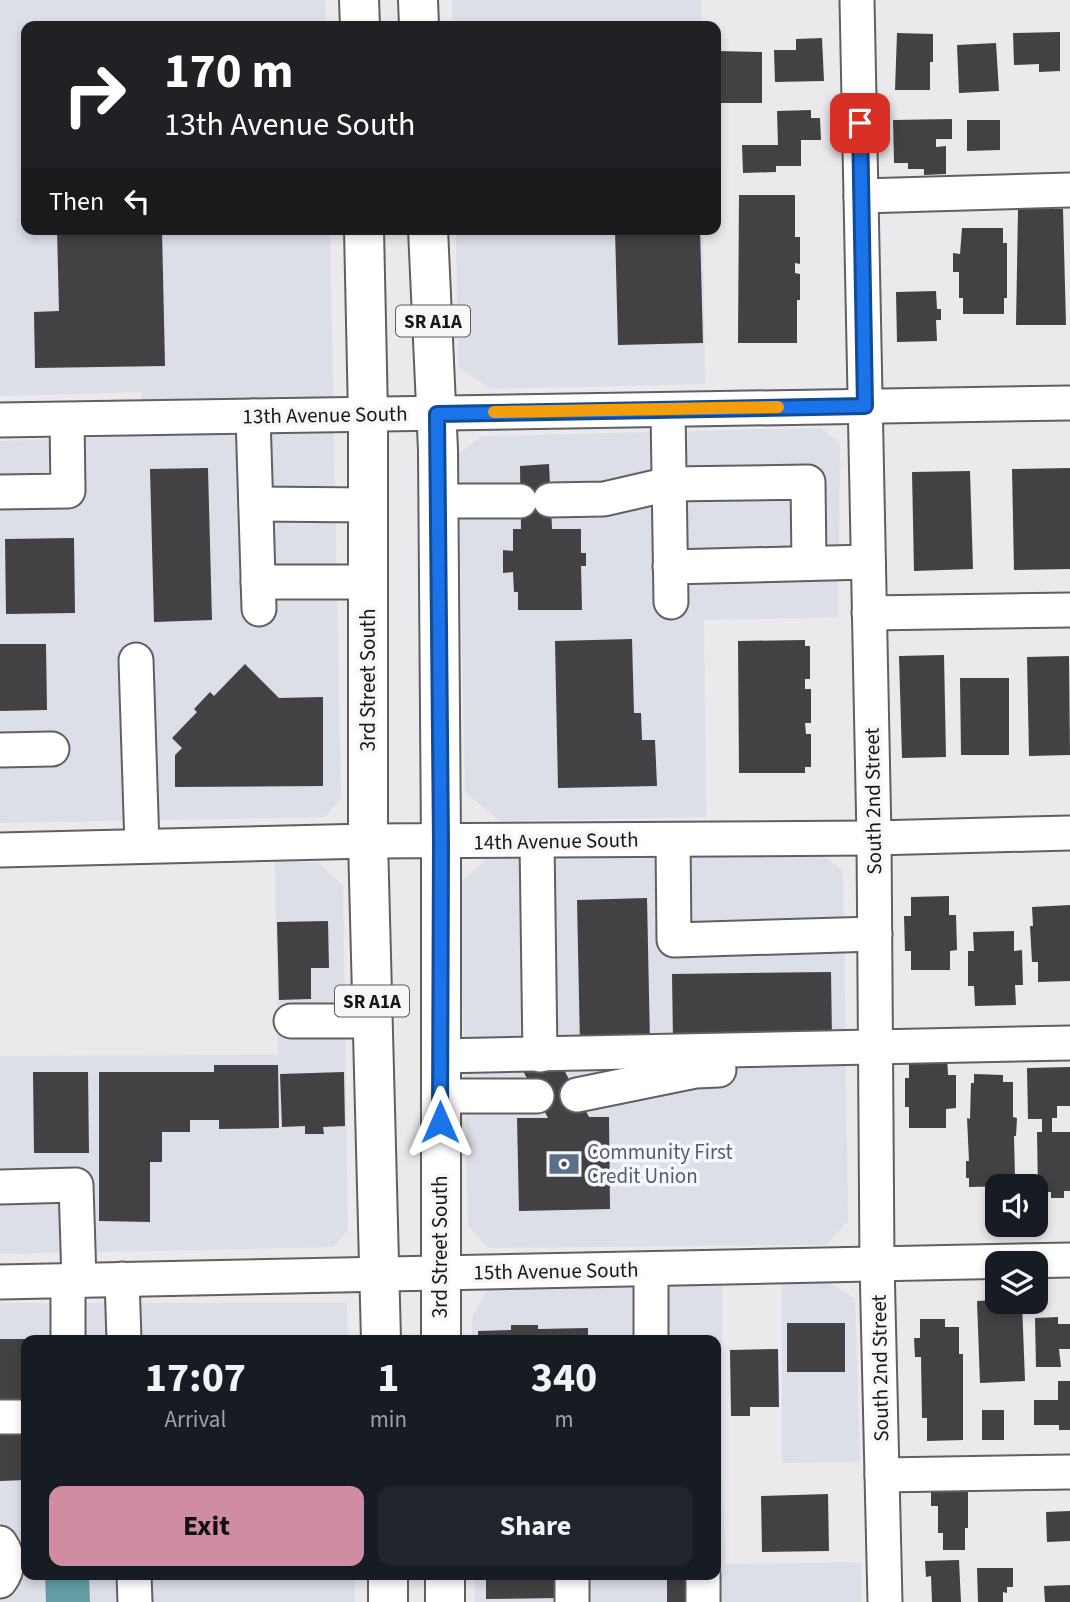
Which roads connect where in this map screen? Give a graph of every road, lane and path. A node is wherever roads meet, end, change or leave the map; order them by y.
1 (359, 0) edge
2 (418, 0) edge
3 (858, 0) edge
4 (360, 21) edge
5 (419, 21) edge
6 (1070, 191) edge
7 (861, 197) junction
8 (364, 235) edge
9 (428, 235) edge
10 (1070, 403) edge
11 (865, 406) junction
12 (668, 410) junction
13 (437, 414) junction
14 (368, 415) junction
15 (253, 416) junction
16 (67, 419) junction
17 (0, 420) edge
18 (669, 484) junction
19 (0, 492) edge
20 (438, 501) junction
21 (256, 504) junction
22 (368, 505) junction
23 (868, 562) junction
24 (809, 563) junction
25 (670, 567) junction
26 (368, 582) junction
27 (671, 602) dead end
28 (1070, 610) edge
29 (869, 613) junction
30 (136, 660) dead end
31 (52, 749) dead end
32 (0, 750) edge
33 (1070, 833) edge
34 (874, 838) junction
35 (673, 840) junction
36 (368, 841) junction
37 (537, 841) junction
38 (441, 842) junction
39 (142, 846) junction
40 (0, 850) edge
41 (874, 934) junction
42 (291, 1021) dead end
43 (372, 1021) junction
44 (1070, 1043) edge
45 (540, 1055) junction
46 (440, 1056) junction
47 (876, 1056) junction
48 (440, 1096) junction
49 (537, 1096) dead end
50 (577, 1096) dead end
51 (0, 1187) edge
52 (1070, 1260) edge
53 (877, 1263) junction
54 (651, 1269) junction
55 (439, 1273) junction
56 (379, 1274) junction
57 (121, 1279) junction
58 (74, 1281) junction
59 (0, 1282) edge
60 (69, 1335) edge
61 (124, 1335) edge
62 (381, 1335) edge
63 (440, 1335) edge
64 (651, 1335) edge
65 (0, 1417) edge
66 (21, 1417) edge
67 (1070, 1472) edge
68 (882, 1475) junction
69 (0, 1543) edge
70 (134, 1580) edge
71 (388, 1580) edge
72 (445, 1580) edge
73 (572, 1580) edge
74 (703, 1580) edge
75 (0, 1581) edge
76 (135, 1602) edge
77 (388, 1602) edge
78 (445, 1602) edge
79 (572, 1602) edge
80 (703, 1602) edge
81 (885, 1602) edge

1 - 4 main road
2 - 5 main road
3 - 7 street, South 2nd Street
6 - 7 street
7 - 11 street, South 2nd Street
8 - 14 main road, 3rd Street South / SR A1A
9 - 13 main road, 3rd Street South / SR A1A
10 - 11 street, 13th Avenue South
11 - 12 street, 13th Avenue South
11 - 23 street, South 2nd Street
12 - 13 street, 13th Avenue South
12 - 18 street
13 - 14 street, 13th Avenue South
13 - 20 main road, 3rd Street South / SR A1A
14 - 15 street, 13th Avenue South
14 - 22 main road, 3rd Street South / SR A1A
15 - 16 street, 13th Avenue South
15 - 21 street
16 - 17 street, 13th Avenue South
16 - 19 street
18 - 20 street
18 - 24 street
18 - 25 street
20 - 38 main road, 3rd Street South / SR A1A
21 - 22 street
21 - 26 street
22 - 26 main road, 3rd Street South / SR A1A
23 - 24 street
23 - 29 street, South 2nd Street
24 - 25 street
25 - 27 street
26 - 36 main road, 3rd Street South / SR A1A
28 - 29 street
29 - 34 street, South 2nd Street
30 - 39 street
31 - 32 street
33 - 34 street, 14th Avenue South
34 - 35 street, 14th Avenue South
34 - 41 street, South 2nd Street
35 - 37 street, 14th Avenue South
35 - 41 street
36 - 38 street, 14th Avenue South
36 - 39 street, 14th Avenue South
36 - 43 main road, 3rd Street South / SR A1A
37 - 38 street, 14th Avenue South
37 - 45 street
38 - 46 main road, 3rd Street South / SR A1A
39 - 40 street, 14th Avenue South
41 - 47 street, South 2nd Street
42 - 43 street
43 - 56 main road, 3rd Street South / SR A1A
44 - 47 street
45 - 46 street
45 - 47 street
46 - 48 main road, 3rd Street South / SR A1A
47 - 50 street
47 - 53 street, South 2nd Street
48 - 49 street
48 - 55 main road, 3rd Street South / SR A1A
51 - 58 street
52 - 53 street, 15th Avenue South
53 - 54 street, 15th Avenue South
53 - 68 street, South 2nd Street
54 - 55 street, 15th Avenue South
54 - 64 street
55 - 56 street, 15th Avenue South
55 - 63 main road, 3rd Street South / SR A1A
56 - 57 street, 15th Avenue South
56 - 62 main road, 3rd Street South / SR A1A
57 - 58 street, 15th Avenue South
57 - 61 street
58 - 59 street, 15th Avenue South
58 - 60 street
65 - 66 street
67 - 68 street
68 - 81 street, South 2nd Street
69 - 75 street
70 - 76 street
71 - 77 main road
72 - 78 main road
73 - 79 street
74 - 80 street

